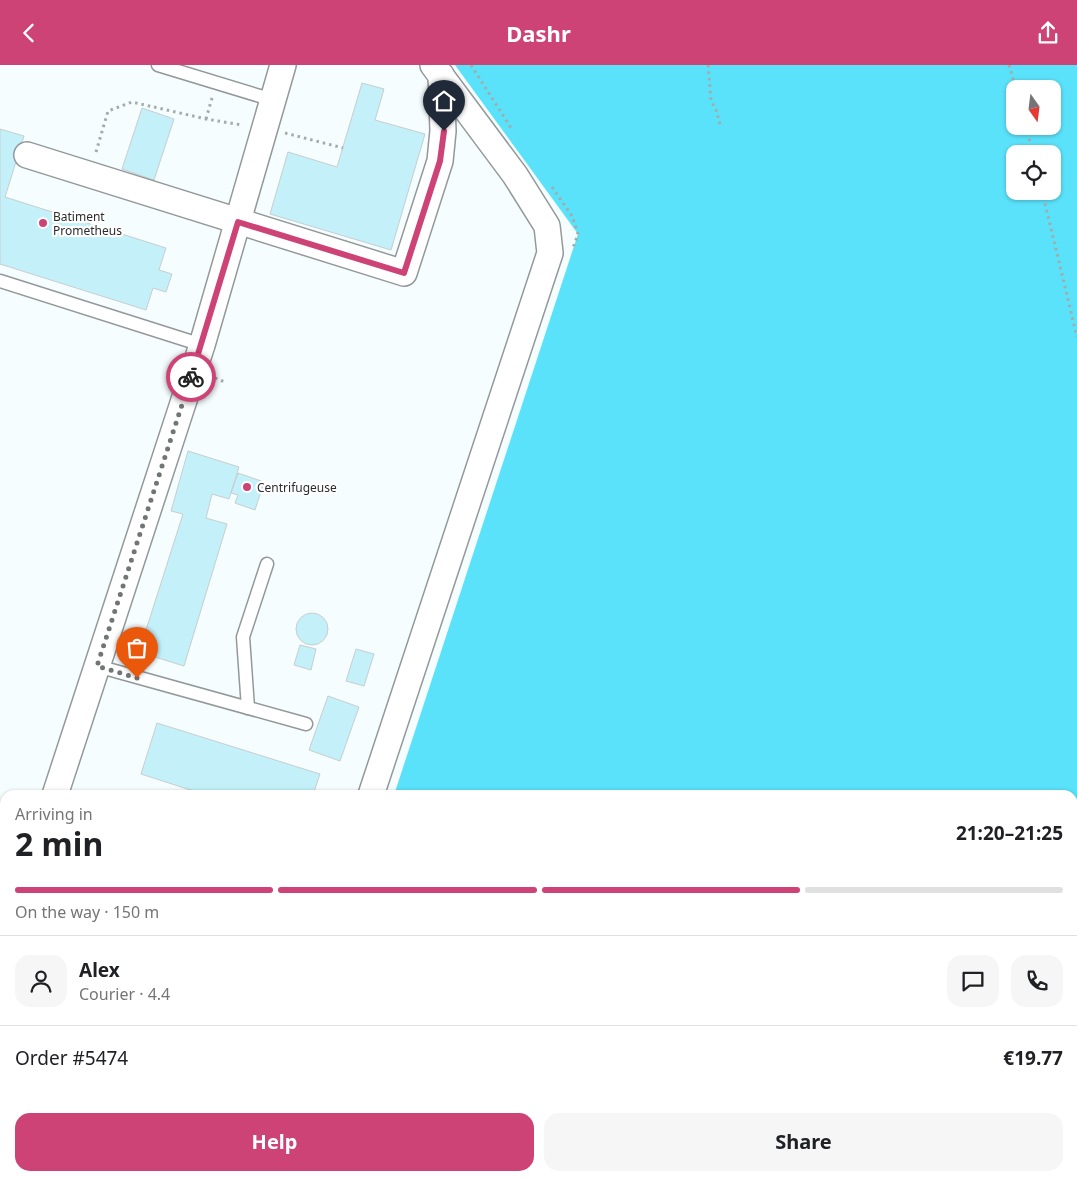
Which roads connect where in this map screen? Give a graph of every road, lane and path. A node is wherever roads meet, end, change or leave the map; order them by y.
1 (158, 65) edge
2 (283, 65) edge
3 (708, 65) edge
4 (1009, 65) edge
5 (437, 70) edge
6 (1013, 80) edge
7 (274, 100) junction
8 (206, 119) dead end
9 (721, 128) dead end
10 (27, 155) dead end
11 (90, 175) junction
12 (1044, 200) edge
13 (238, 222) junction
14 (0, 281) edge
15 (1077, 337) edge
16 (202, 345) junction
17 (267, 564) dead end
18 (97, 666) junction
19 (248, 708) junction
20 (306, 724) dead end
21 (57, 790) edge
22 (373, 790) edge

1 - 7 lane
2 - 7 street
3 - 9 path
4 - 6 path
5 - 13 street
5 - 22 street
7 - 13 street
8 - 11 path
10 - 11 street
11 - 13 street
12 - 15 path
13 - 16 street
14 - 16 lane
16 - 18 street
17 - 19 lane
18 - 19 lane
18 - 21 street
19 - 20 lane

